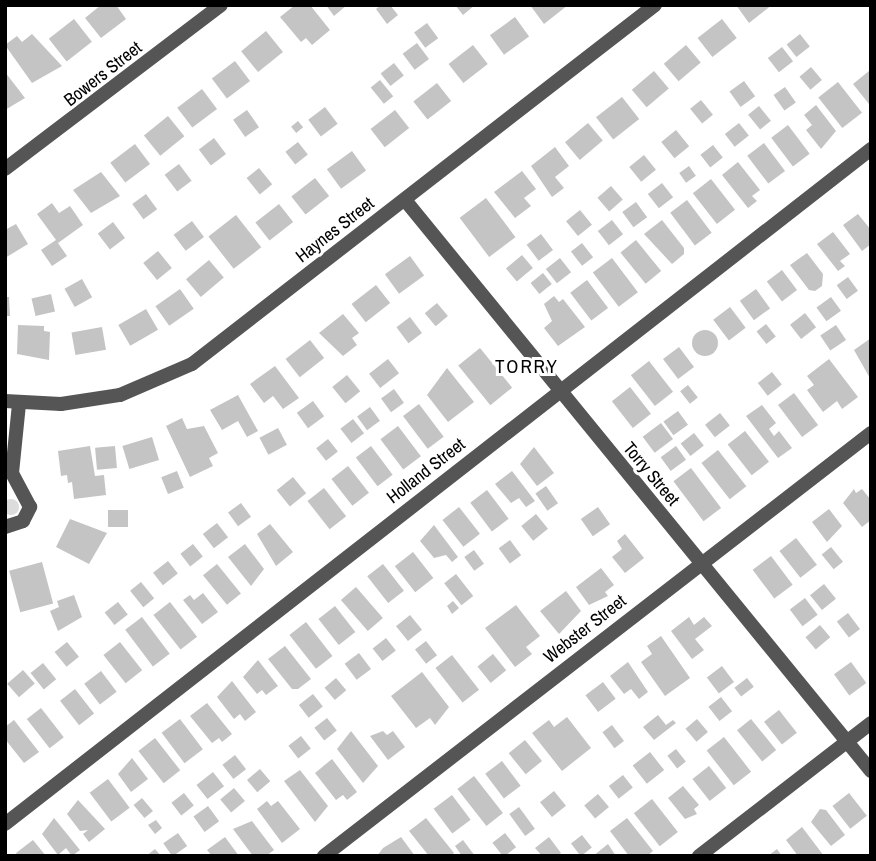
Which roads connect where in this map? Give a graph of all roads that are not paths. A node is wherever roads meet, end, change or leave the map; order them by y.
1 (221, 5) edge
2 (655, 5) edge
3 (871, 149) edge
4 (5, 169) edge
5 (405, 200) junction
6 (559, 392) junction
7 (12, 402) edge
8 (871, 433) edge
9 (9, 477) edge
10 (5, 527) edge
11 (701, 564) junction
12 (871, 723) edge
13 (847, 741) junction
14 (871, 771) edge
15 (5, 824) edge
16 (324, 856) edge
17 (699, 856) edge

1 - 4 street, Bowers Street
2 - 5 street, Haynes Street
3 - 6 street, Holland Street
5 - 6 street, Torry Street
5 - 7 street, Haynes Street
6 - 11 street, Torry Street
6 - 15 street, Holland Street
7 - 9 street
8 - 11 street, Webster Street
9 - 10 street
11 - 13 street, Torry Street
11 - 16 street, Webster Street
12 - 13 street
13 - 14 street, Torry Street
13 - 17 street

